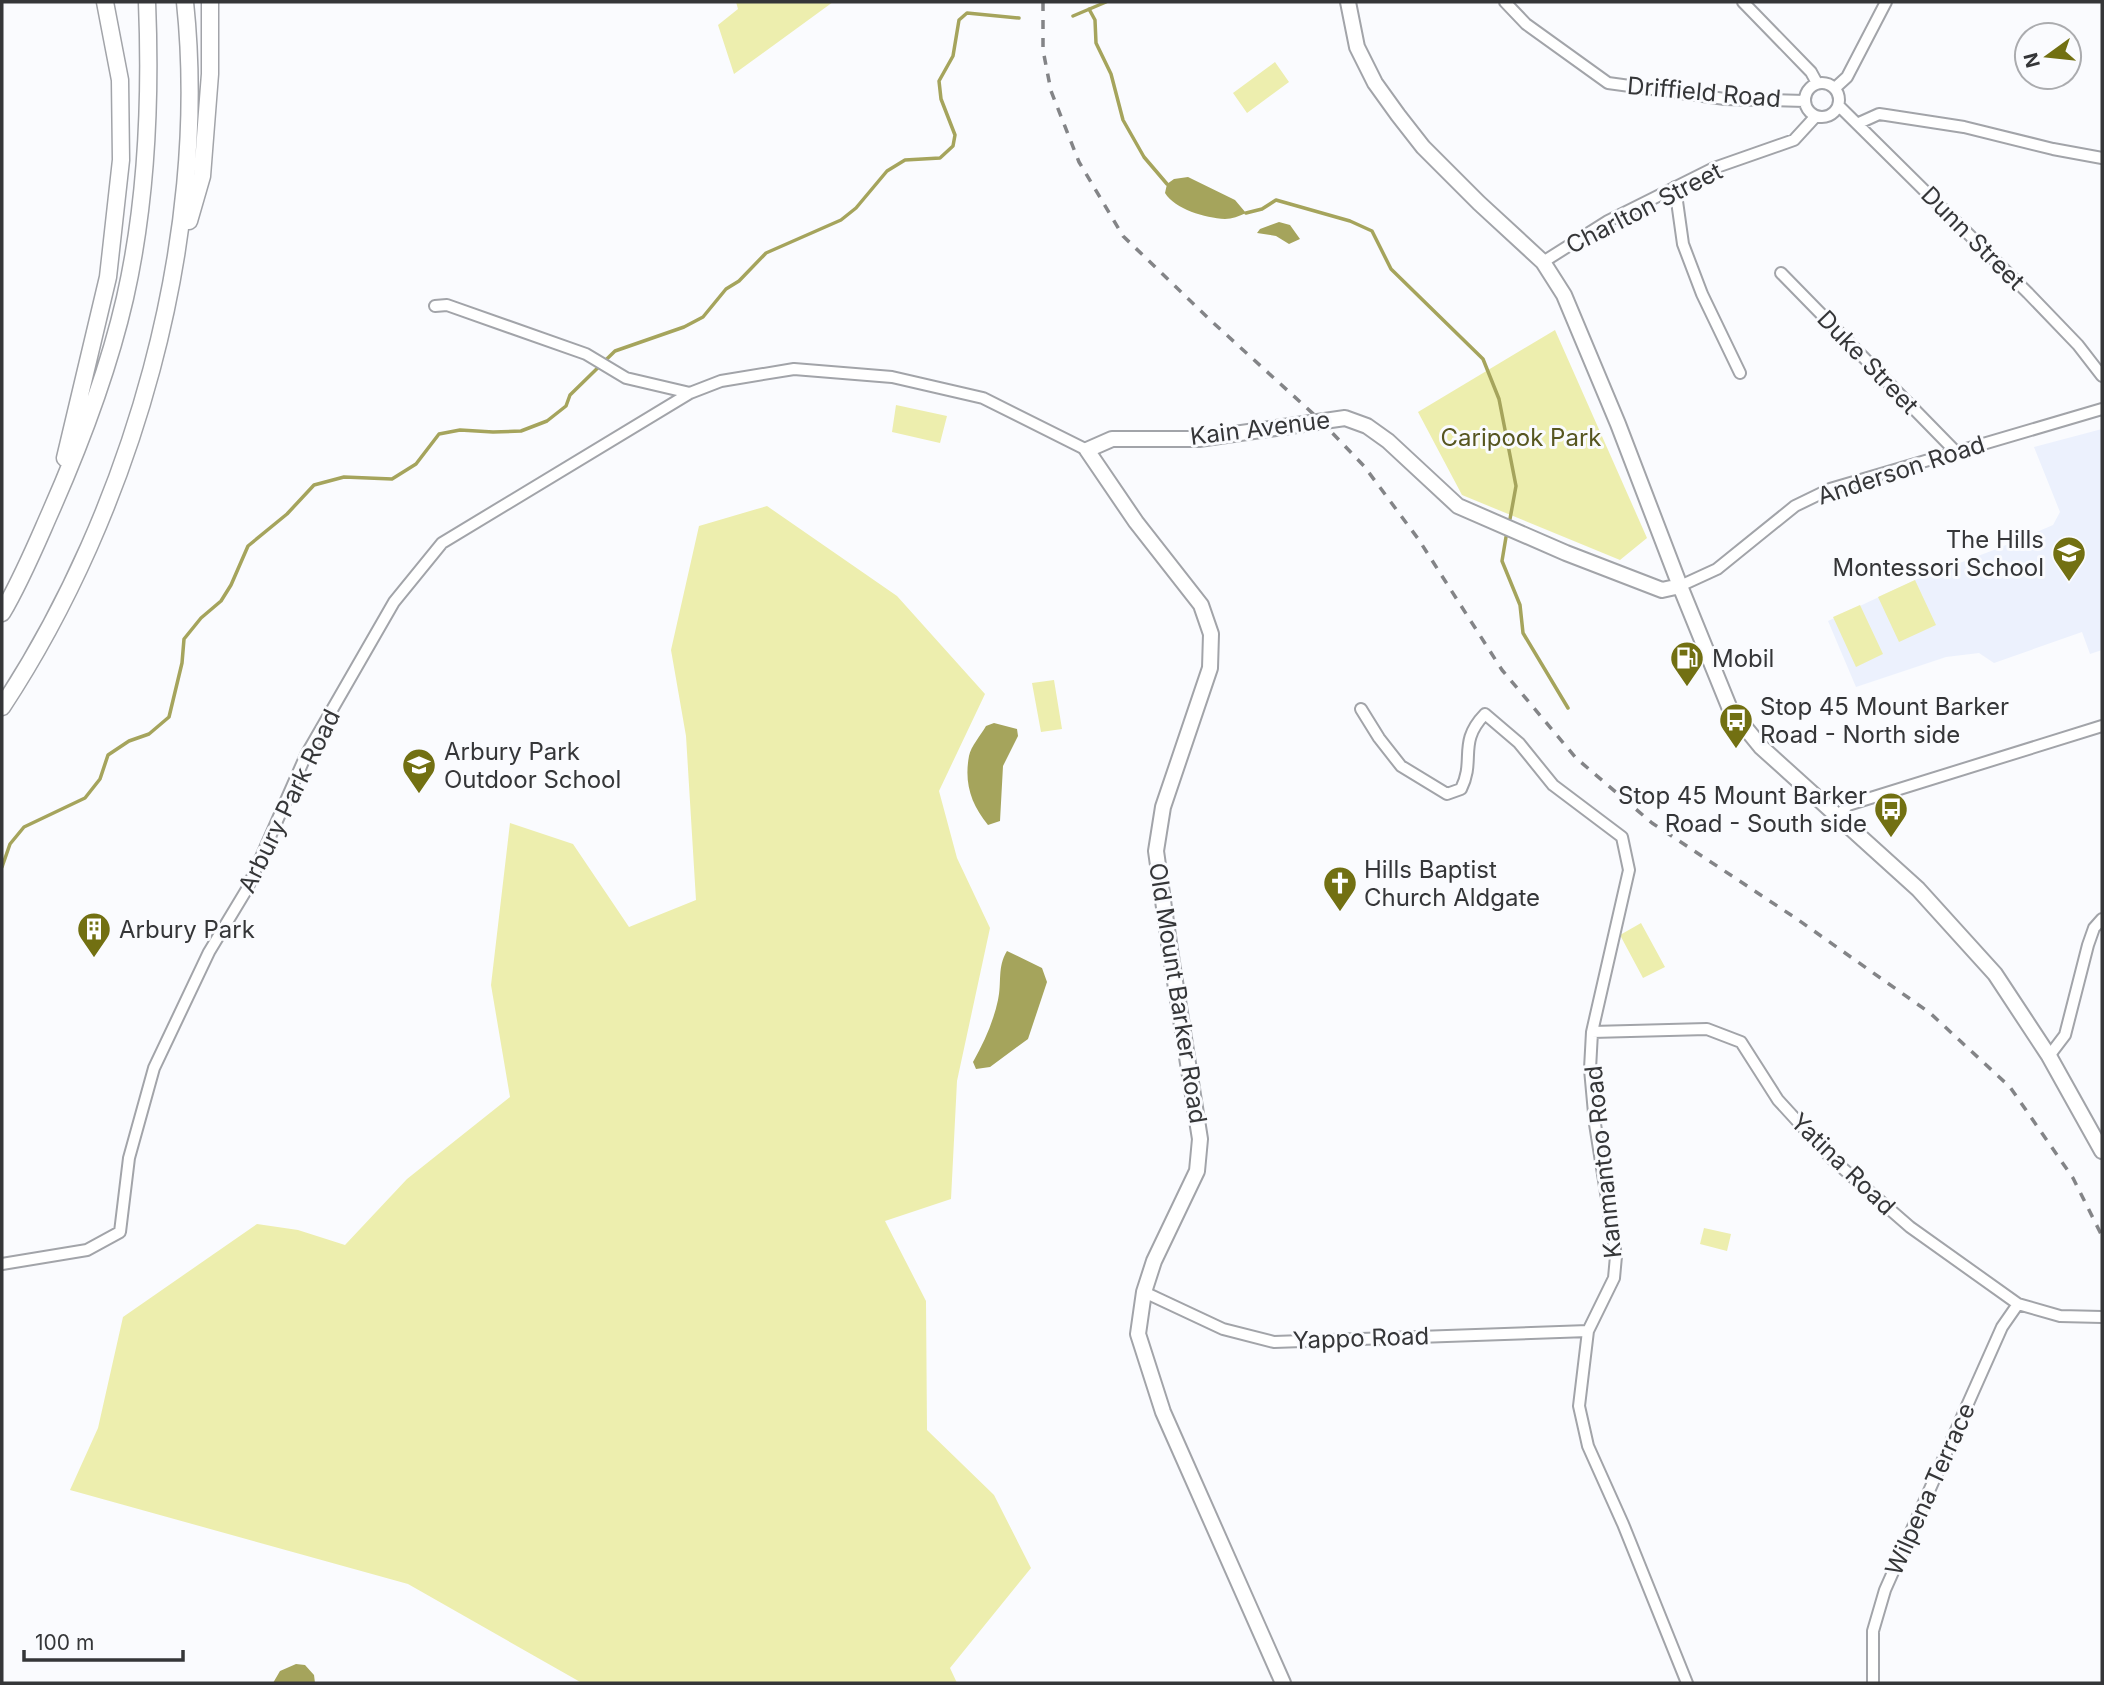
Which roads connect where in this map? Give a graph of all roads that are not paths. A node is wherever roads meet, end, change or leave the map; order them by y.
1 (105, 2) edge
2 (147, 2) edge
3 (185, 2) edge
4 (209, 2) edge
5 (1348, 2) edge
6 (1505, 2) edge
7 (1744, 2) edge
8 (1886, 2) edge
9 (1817, 83) junction
10 (1835, 88) junction
11 (1805, 100) junction
12 (1839, 106) junction
13 (1816, 116) junction
14 (1859, 123) junction
15 (2102, 158) edge
16 (1675, 187) junction
17 (1543, 262) junction
18 (1781, 273) dead end
19 (168, 295) junction
20 (435, 306) dead end
21 (1740, 373) dead end
22 (2102, 376) edge
23 (690, 393) junction
24 (2102, 409) edge
25 (1087, 450) junction
26 (1956, 452) junction
27 (52, 508) junction
28 (1680, 586) junction
29 (2, 613) edge
30 (2, 706) edge
31 (1362, 709) dead end
32 (2102, 726) edge
33 (1839, 815) junction
34 (2102, 919) edge
35 (1592, 1032) junction
36 (2049, 1056) junction
37 (2102, 1151) edge
38 (2, 1265) edge
39 (1144, 1292) junction
40 (2018, 1304) junction
41 (2102, 1317) edge
42 (1588, 1331) junction
43 (1283, 1683) edge
44 (1688, 1683) edge
45 (1873, 1683) edge

1 - 27 highway
2 - 27 highway
3 - 19 highway
4 - 19 highway
5 - 17 main road
6 - 11 street, Driffield Road
7 - 9 street
8 - 10 street
9 - 10 street
9 - 11 street
10 - 12 street
11 - 13 street
12 - 13 street
12 - 14 street, Dunn Street
13 - 16 street, Charlton Street
14 - 15 street
14 - 22 street, Dunn Street
16 - 17 street, Charlton Street
16 - 21 street
17 - 28 main road
18 - 26 street, Duke Street
19 - 30 highway
20 - 23 street
23 - 25 street, Old Mount Barker Road
23 - 38 street, Arbury Park Road
24 - 26 street, Anderson Road
25 - 28 main road, Kain Avenue
25 - 39 main road, Old Mount Barker Road
26 - 28 street, Anderson Road
27 - 29 highway
28 - 33 main road
31 - 35 street, Kanmantoo Road
32 - 33 street
33 - 36 main road
34 - 36 street
35 - 40 street, Yatina Road
35 - 42 street, Kanmantoo Road
36 - 37 main road
39 - 42 street, Yappo Road
39 - 43 main road, Old Mount Barker Road
40 - 41 street, Yatina Road
40 - 45 street, Wilpena Terrace
42 - 44 street, Kanmantoo Road

